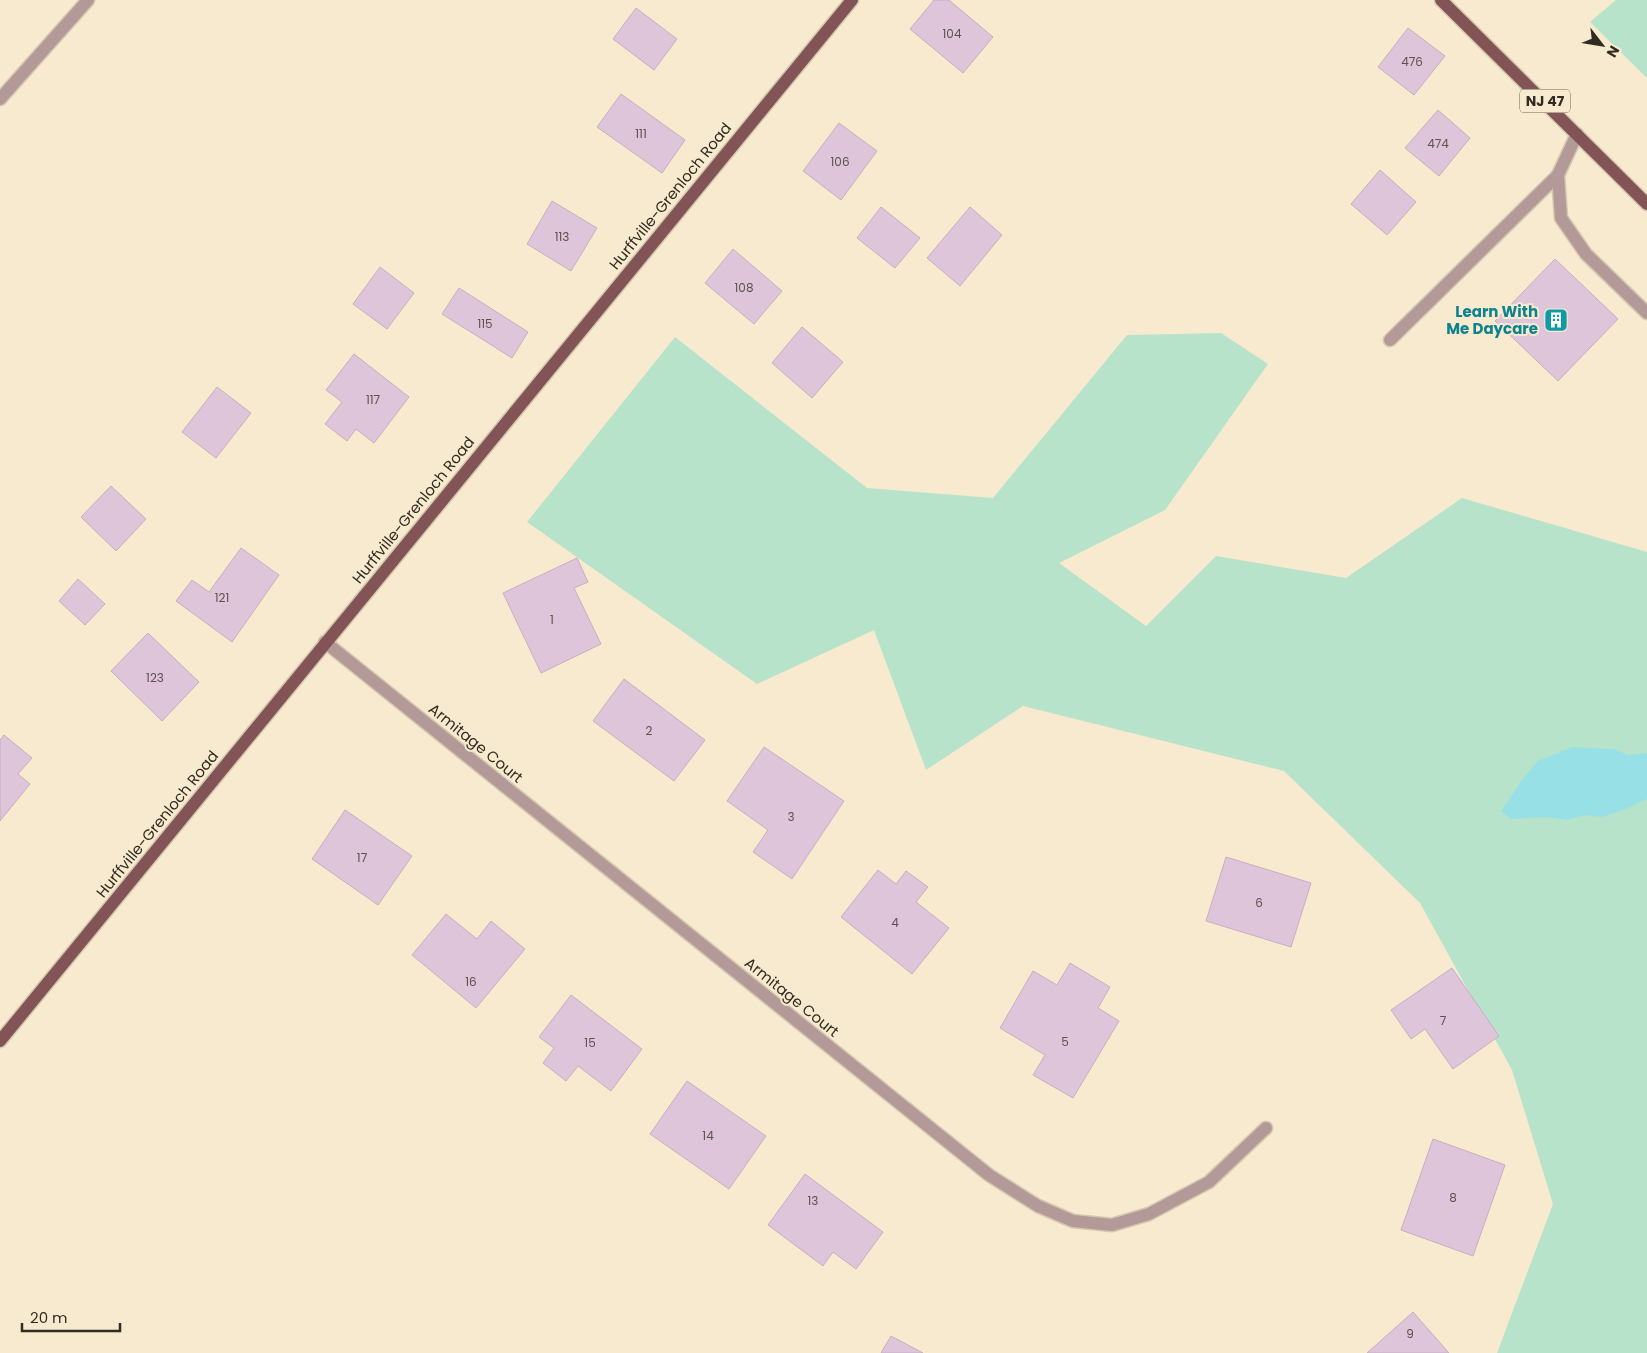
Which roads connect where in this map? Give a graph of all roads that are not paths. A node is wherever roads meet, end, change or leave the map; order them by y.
1 (88, 0) edge
2 (852, 0) edge
3 (1441, 0) edge
4 (0, 99) edge
5 (1577, 134) junction
6 (1558, 176) junction
7 (1647, 204) edge
8 (1647, 312) edge
9 (1390, 340) dead end
10 (325, 642) junction
11 (0, 1041) edge
12 (1266, 1128) dead end

1 - 4 street
2 - 10 main road, Hurffville-Grenloch Road
3 - 5 main road, NJ 47
5 - 6 street
5 - 7 main road, NJ 47
6 - 8 street
6 - 9 street
10 - 11 main road, Hurffville-Grenloch Road
10 - 12 street, Armitage Court

